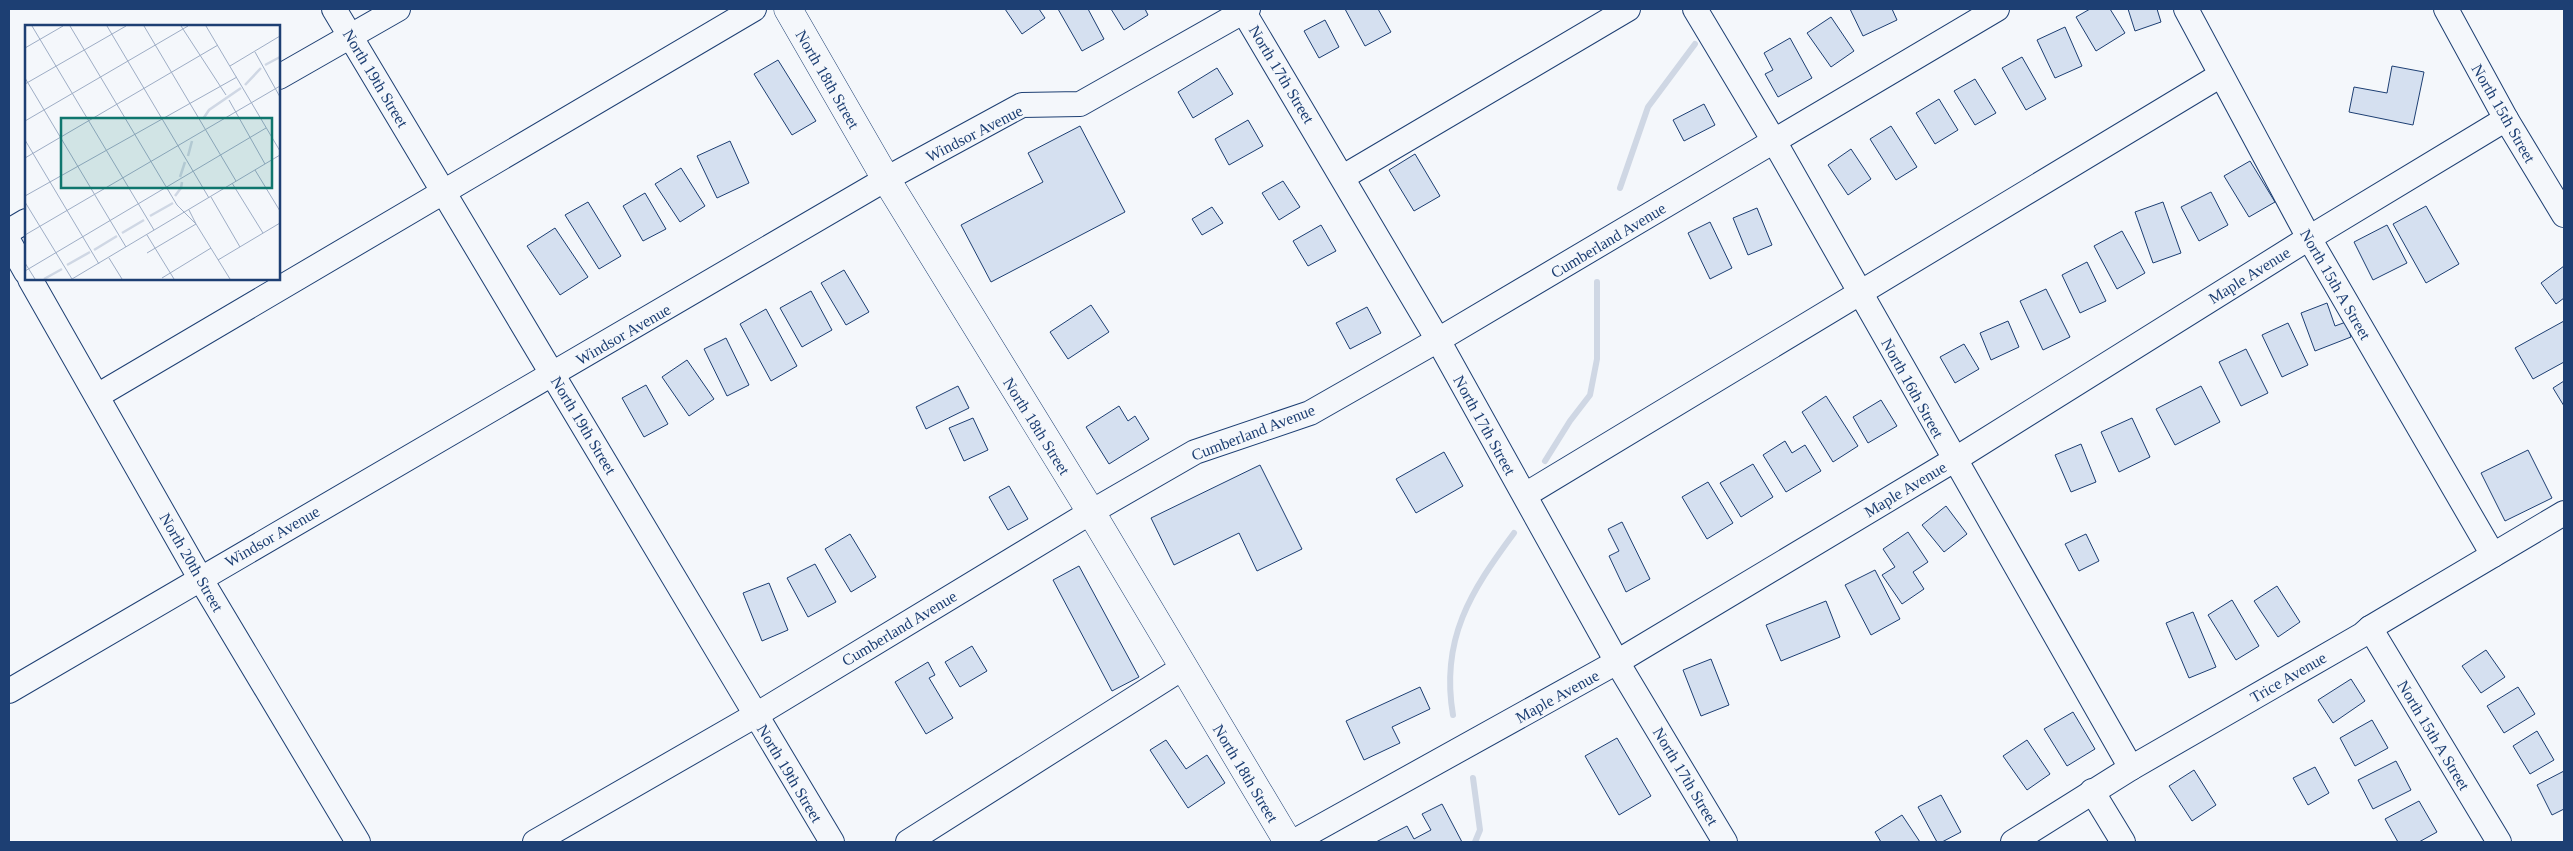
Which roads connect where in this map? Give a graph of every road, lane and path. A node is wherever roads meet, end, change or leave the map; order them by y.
1 (334, 9) edge
2 (398, 9) edge
3 (754, 9) edge
4 (788, 9) edge
5 (1628, 9) edge
6 (1695, 9) edge
7 (1997, 9) edge
8 (2186, 9) edge
9 (2446, 9) edge
10 (1245, 10) edge
11 (351, 36) junction
12 (2221, 75) junction
13 (280, 76) edge
14 (2506, 119) junction
15 (1774, 141) junction
16 (1343, 177) junction
17 (886, 179) junction
18 (443, 190) junction
19 (2564, 215) edge
20 (25, 222) edge
21 (9, 231) edge
22 (2309, 238) junction
23 (9, 242) edge
24 (25, 270) edge
25 (31, 280) edge
26 (1859, 292) junction
27 (1438, 340) junction
28 (554, 374) junction
29 (97, 396) junction
30 (1954, 460) junction
31 (1525, 495) junction
32 (1091, 512) junction
33 (2564, 513) edge
34 (2493, 555) junction
35 (200, 578) junction
36 (2370, 628) junction
37 (1617, 662) junction
38 (1184, 667) junction
39 (9, 691) edge
40 (756, 715) junction
41 (2131, 768) junction
42 (2092, 791) junction
43 (358, 842) edge
44 (535, 842) edge
45 (832, 842) edge
46 (908, 842) edge
47 (1288, 842) edge
48 (1293, 842) edge
49 (1725, 842) edge
50 (2013, 842) edge
51 (2123, 842) edge
52 (2499, 842) edge

1 - 11 street, North 19th Street
2 - 11 street
3 - 18 street
4 - 17 main road, North 18th Street
5 - 16 street
6 - 15 street, North 16th Street
7 - 15 street, Cumberland Avenue
8 - 12 street, North 15th A Street
9 - 14 street, North 15th Street
10 - 16 street, North 17th Street
10 - 17 street, Windsor Avenue
11 - 13 street
11 - 18 street, North 19th Street
12 - 22 street, North 15th A Street
12 - 26 street
14 - 19 street, North 15th Street
14 - 22 street, Maple Avenue
15 - 26 street, North 16th Street
15 - 27 street, Cumberland Avenue
16 - 27 street, North 17th Street
17 - 28 street, Windsor Avenue
17 - 32 main road, North 18th Street
18 - 28 street, North 19th Street
18 - 29 street
20 - 21 street
22 - 30 street, Maple Avenue
22 - 34 street, North 15th A Street
23 - 24 street
25 - 29 street, North 20th Street
26 - 30 street, North 16th Street
26 - 31 street
27 - 31 street, North 17th Street
27 - 32 street, Cumberland Avenue
28 - 35 street, Windsor Avenue
28 - 40 street, North 19th Street
29 - 35 street, North 20th Street
30 - 37 street, Maple Avenue
30 - 41 street, North 16th Street
31 - 37 street, North 17th Street
32 - 38 main road, North 18th Street
32 - 40 street, Cumberland Avenue
33 - 34 street, Trice Avenue
34 - 36 street, Trice Avenue
35 - 39 street, Windsor Avenue
35 - 43 street, North 20th Street
36 - 41 street, Trice Avenue
36 - 52 street, North 15th A Street
37 - 48 street, Maple Avenue
37 - 49 street, North 17th Street
38 - 46 street
38 - 47 main road, North 18th Street
40 - 44 street, Cumberland Avenue
40 - 45 street, North 19th Street
41 - 42 street, Trice Avenue
42 - 50 street, Trice Avenue
42 - 51 street

